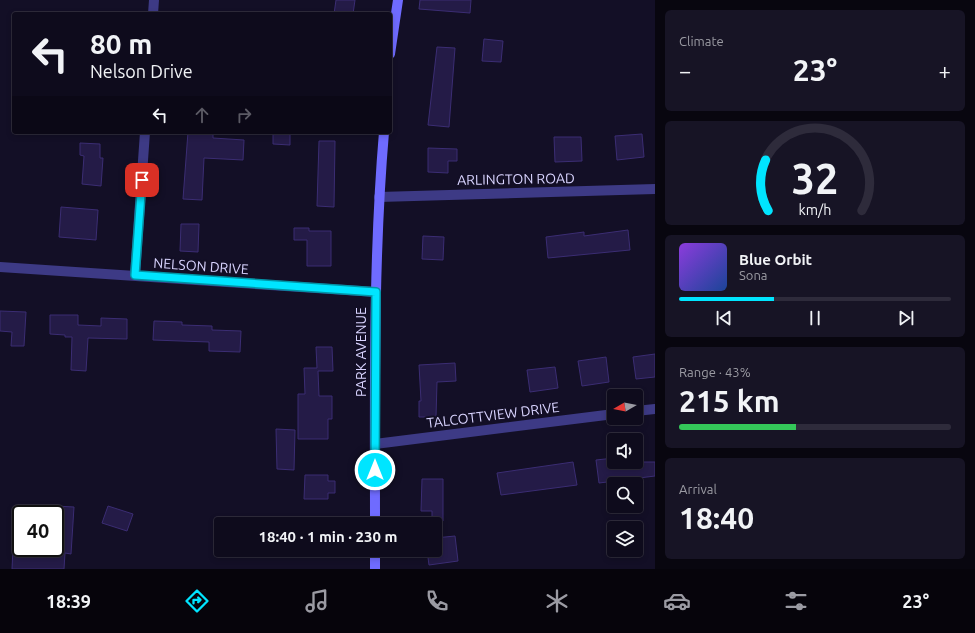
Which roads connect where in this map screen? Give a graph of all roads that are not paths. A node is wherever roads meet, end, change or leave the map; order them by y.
1 (154, 0) edge
2 (398, 0) edge
3 (153, 12) edge
4 (392, 40) edge
5 (145, 134) edge
6 (384, 134) edge
7 (655, 189) edge
8 (379, 197) junction
9 (0, 267) edge
10 (135, 275) junction
11 (376, 292) junction
12 (655, 409) edge
13 (643, 410) edge
14 (607, 415) edge
15 (375, 444) junction
16 (375, 517) edge
17 (375, 557) edge
18 (375, 569) edge

1 - 3 street
2 - 4 street
5 - 10 street
6 - 8 street, PARK AVENUE
7 - 8 street, ARLINGTON ROAD
8 - 11 street, PARK AVENUE
9 - 10 street, NELSON DRIVE
10 - 11 street, NELSON DRIVE
11 - 15 street, PARK AVENUE
12 - 13 street
14 - 15 street, TALCOTTVIEW DRIVE
15 - 16 street, PARK AVENUE
17 - 18 street

